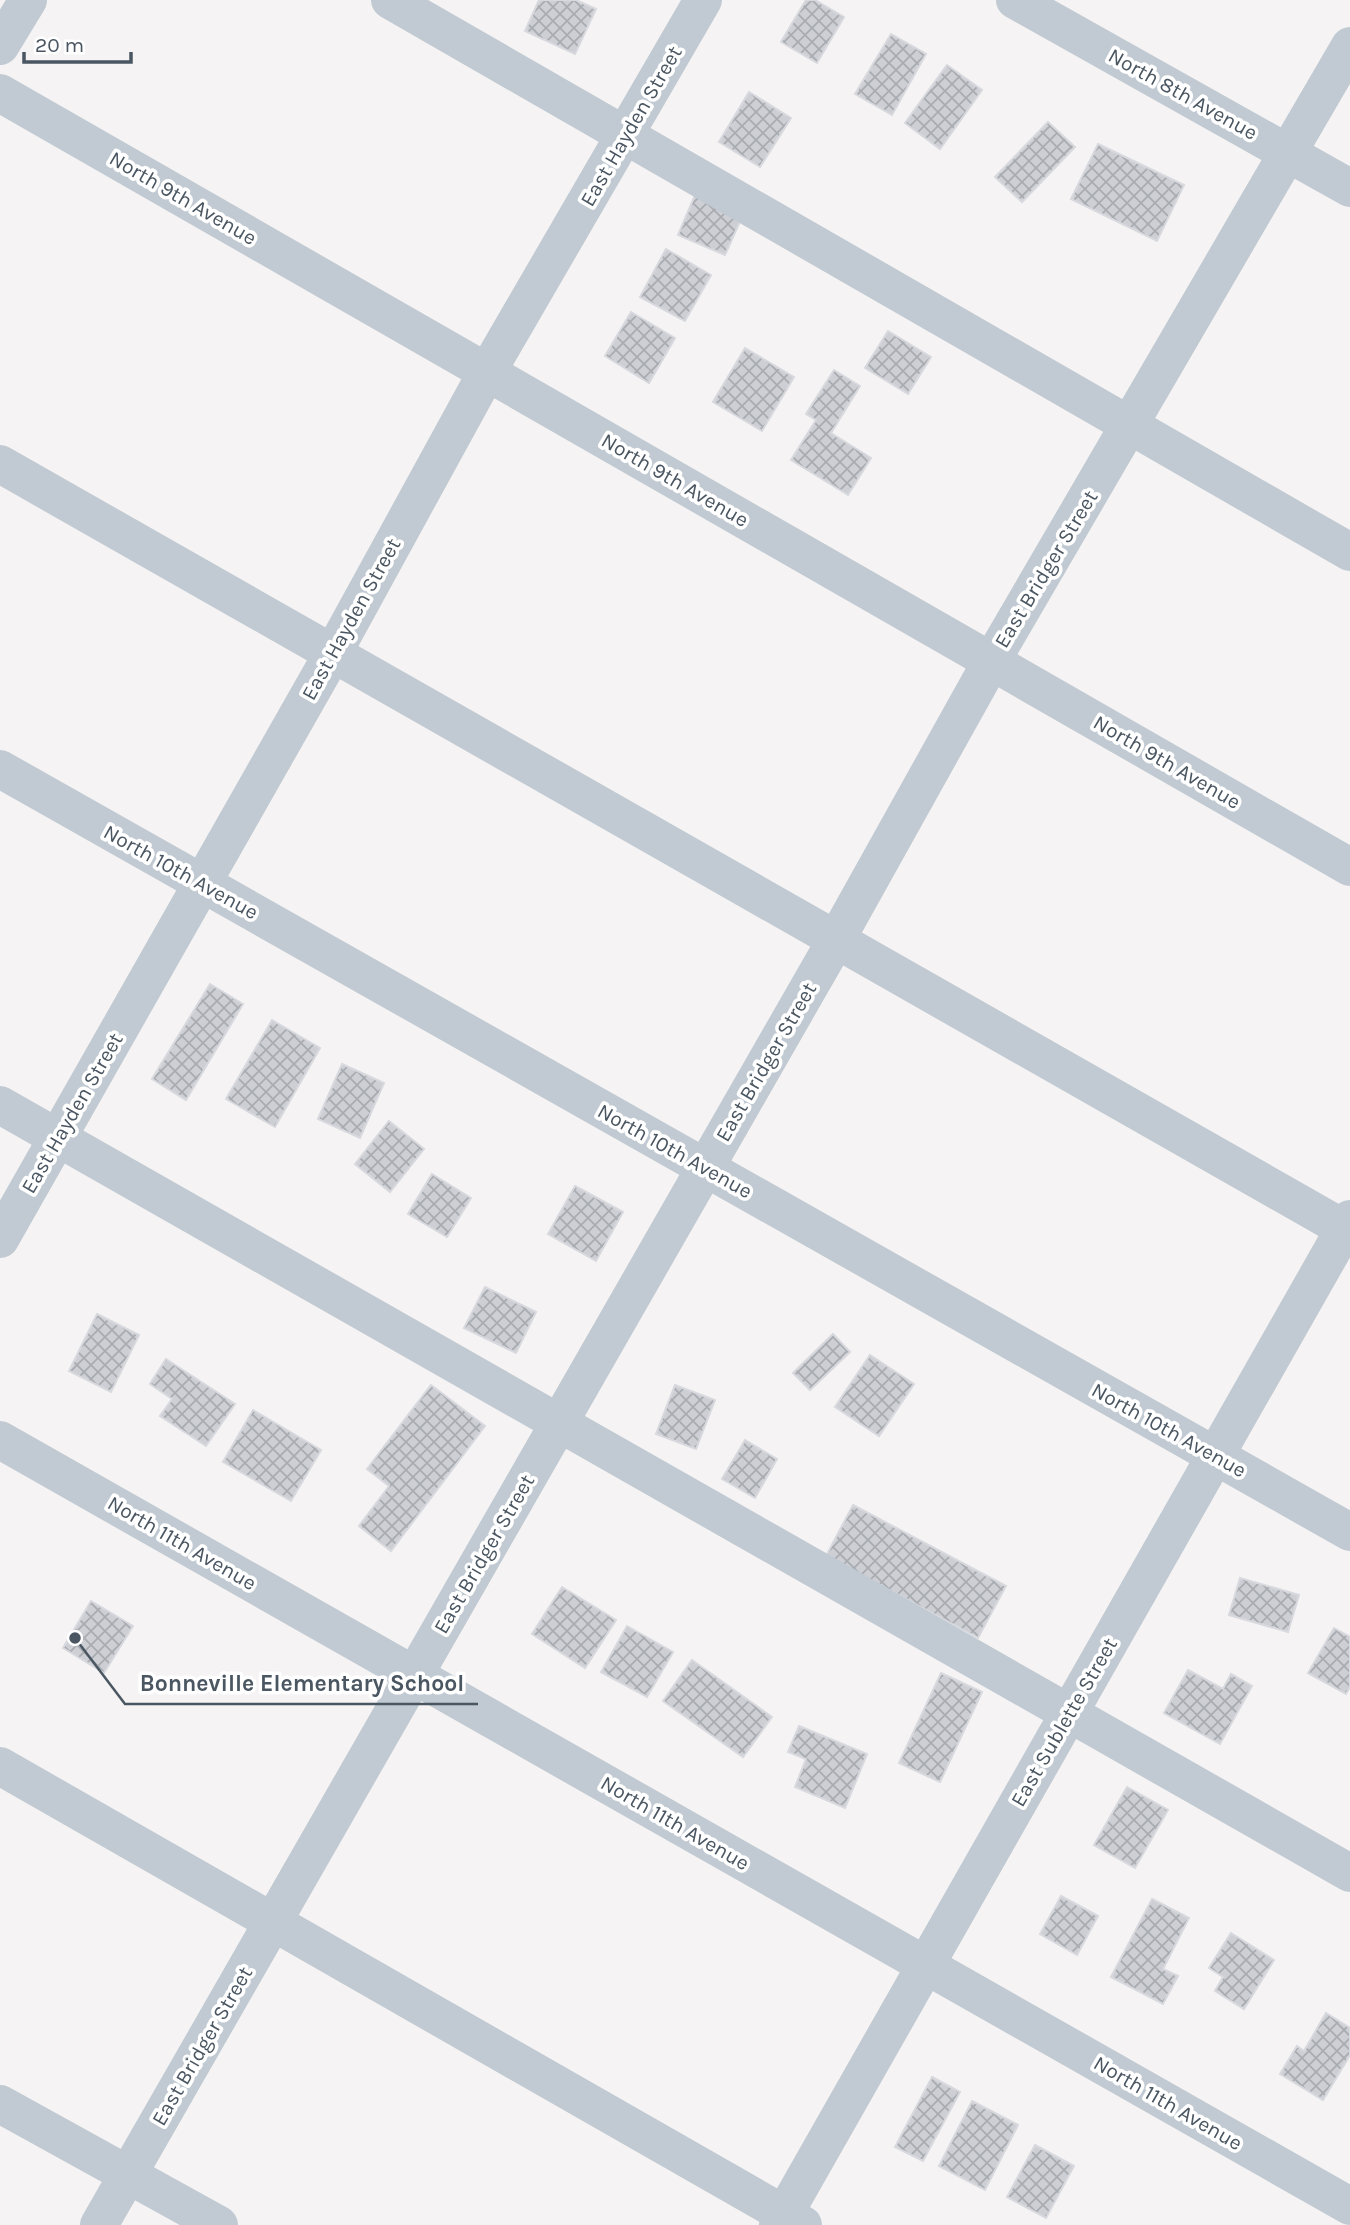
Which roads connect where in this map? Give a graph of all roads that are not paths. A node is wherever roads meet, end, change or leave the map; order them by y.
1 (27, 0) edge
2 (390, 0) edge
3 (704, 0) edge
4 (1015, 0) edge
5 (0, 46) edge
6 (1350, 46) edge
7 (0, 93) edge
8 (627, 136) junction
9 (1287, 152) junction
10 (1350, 188) edge
11 (487, 372) junction
12 (1131, 426) junction
13 (0, 464) edge
14 (1350, 552) edge
15 (333, 653) junction
16 (991, 662) junction
17 (0, 769) edge
18 (1350, 867) edge
19 (202, 884) junction
20 (836, 940) junction
21 (0, 1105) edge
22 (58, 1138) junction
23 (705, 1168) junction
24 (1348, 1227) edge
25 (0, 1239) edge
26 (559, 1423) junction
27 (0, 1440) edge
28 (1215, 1456) junction
29 (1350, 1532) edge
30 (414, 1675) junction
31 (1069, 1713) junction
32 (0, 1766) edge
33 (1350, 1873) edge
34 (273, 1922) junction
35 (926, 1965) junction
36 (0, 2104) edge
37 (128, 2175) junction
38 (1350, 2206) edge
39 (788, 2221) edge
40 (99, 2225) edge
41 (219, 2225) edge

1 - 5 street
2 - 8 street
3 - 8 street, East Hayden Street
4 - 9 street, North 8th Avenue
6 - 9 street, East Bridger Street
7 - 11 street, North 9th Avenue
8 - 11 street, East Hayden Street
8 - 12 street
9 - 10 street, North 8th Avenue
9 - 12 street, East Bridger Street
11 - 15 street, East Hayden Street
11 - 16 street, North 9th Avenue
12 - 14 street
12 - 16 street, East Bridger Street
13 - 15 street
15 - 19 street, East Hayden Street
15 - 20 street
16 - 18 street, North 9th Avenue
16 - 20 street, East Bridger Street
17 - 19 street, North 10th Avenue
19 - 22 street, East Hayden Street
19 - 23 street, North 10th Avenue
20 - 23 street, East Bridger Street
20 - 24 street
21 - 22 street
22 - 25 street, East Hayden Street
22 - 26 street
23 - 26 street, East Bridger Street
23 - 28 street, North 10th Avenue
24 - 28 street, East Sublette Street
26 - 30 street, East Bridger Street
26 - 31 street
27 - 30 street, North 11th Avenue
28 - 29 street, North 10th Avenue
28 - 31 street, East Sublette Street
30 - 34 street, East Bridger Street
30 - 35 street, North 11th Avenue
31 - 33 street
31 - 35 street, East Sublette Street
32 - 34 street
34 - 37 street, East Bridger Street
34 - 39 street
35 - 38 street, North 11th Avenue
35 - 39 street, East Sublette Street
36 - 37 street
37 - 40 street, East Bridger Street
37 - 41 street

